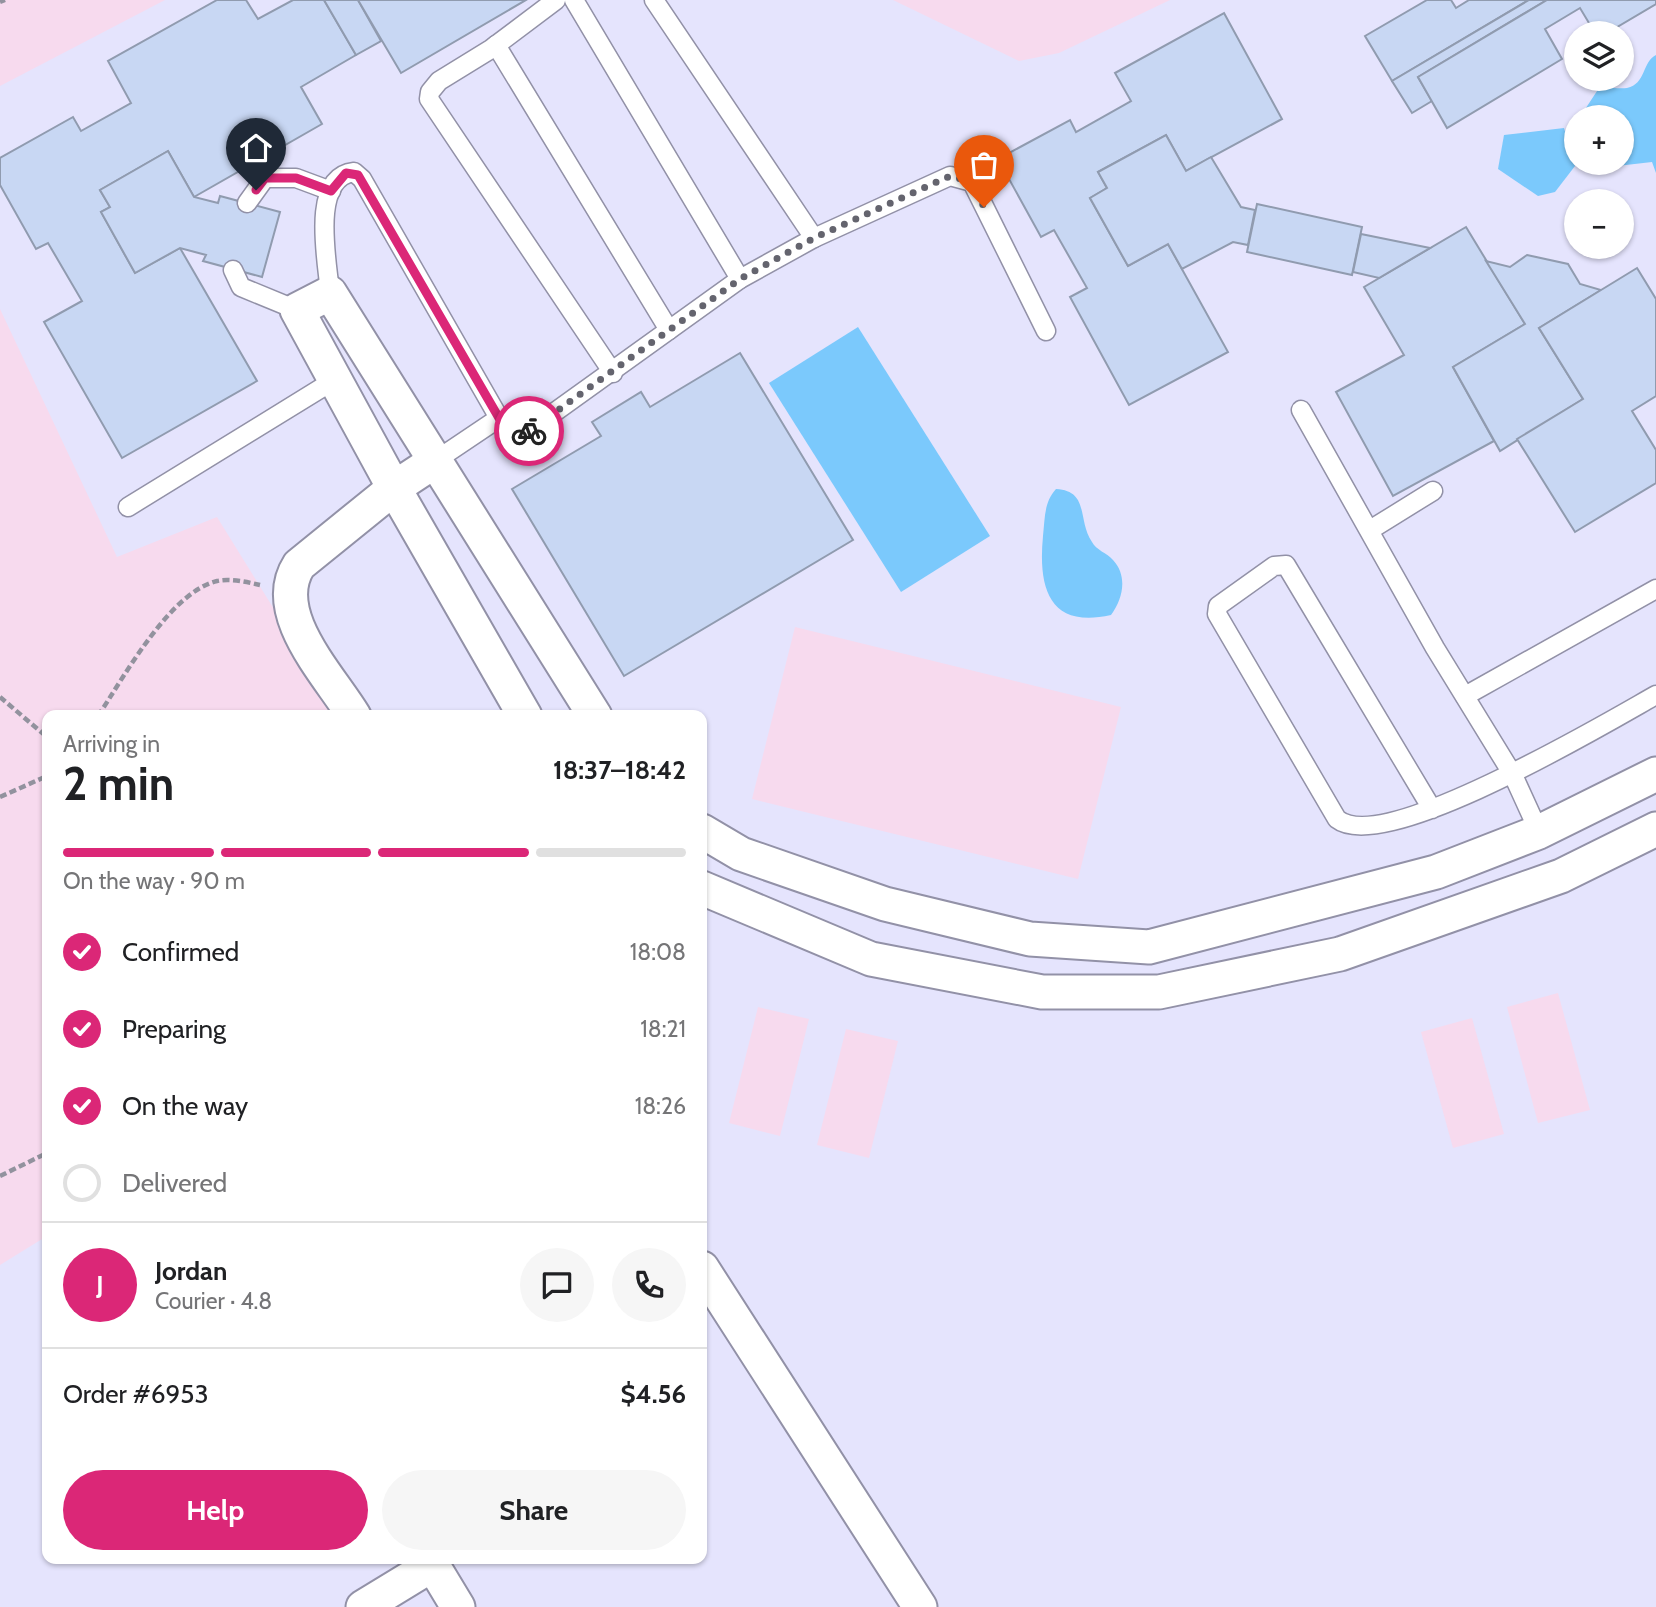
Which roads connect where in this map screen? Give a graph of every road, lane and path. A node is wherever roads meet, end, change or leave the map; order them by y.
1 (5, 0) edge
2 (556, 0) edge
3 (574, 0) edge
4 (654, 0) edge
5 (0, 2) edge
6 (496, 46) junction
7 (331, 191) junction
8 (247, 203) dead end
9 (814, 238) junction
10 (233, 270) dead end
11 (740, 279) junction
12 (330, 293) junction
13 (298, 310) junction
14 (669, 330) junction
15 (1045, 331) dead end
16 (613, 373) junction
17 (336, 379) junction
18 (1301, 410) dead end
19 (499, 418) junction
20 (435, 461) junction
21 (394, 488) junction
22 (1433, 491) dead end
23 (128, 507) dead end
24 (1370, 530) junction
25 (1656, 589) edge
26 (291, 593) junction
27 (1656, 695) edge
28 (1465, 696) junction
29 (0, 697) edge
30 (102, 710) edge
31 (350, 710) edge
32 (522, 710) edge
33 (591, 710) edge
34 (42, 733) edge
35 (1656, 774) edge
36 (1513, 775) junction
37 (42, 777) edge
38 (0, 797) edge
39 (1432, 809) junction
40 (1656, 829) edge
41 (1539, 832) junction
42 (707, 834) edge
43 (1436, 872) junction
44 (1561, 876) junction
45 (707, 890) edge
46 (1455, 915) junction
47 (1108, 944) junction
48 (1107, 992) junction
49 (42, 1156) edge
50 (0, 1177) edge
51 (707, 1276) edge
52 (427, 1564) edge
53 (431, 1564) edge
54 (363, 1607) edge
55 (458, 1607) edge
56 (920, 1607) edge

1 - 5 path
2 - 6 lane
3 - 11 lane
4 - 9 lane
6 - 14 lane
6 - 16 lane
7 - 8 lane
7 - 12 lane
7 - 19 lane
9 - 11 lane
9 - 15 lane
10 - 13 lane
11 - 14 lane
12 - 13 street
12 - 20 street
13 - 17 street
14 - 16 lane
16 - 19 lane
17 - 21 street
17 - 23 lane
18 - 24 lane
19 - 20 lane
20 - 21 street
20 - 33 street
21 - 26 street
21 - 32 street
22 - 24 lane
24 - 28 lane
25 - 28 lane
26 - 30 path
26 - 31 street
27 - 36 lane
28 - 36 lane
29 - 34 path
35 - 41 street
36 - 39 lane
36 - 41 lane
37 - 38 path
39 - 39 lane
40 - 44 street
41 - 43 street
41 - 44 street
42 - 47 street
43 - 46 street
43 - 47 street
44 - 46 street
45 - 48 street
46 - 48 street
47 - 48 street
49 - 50 path
51 - 56 street
52 - 54 street
53 - 55 street

